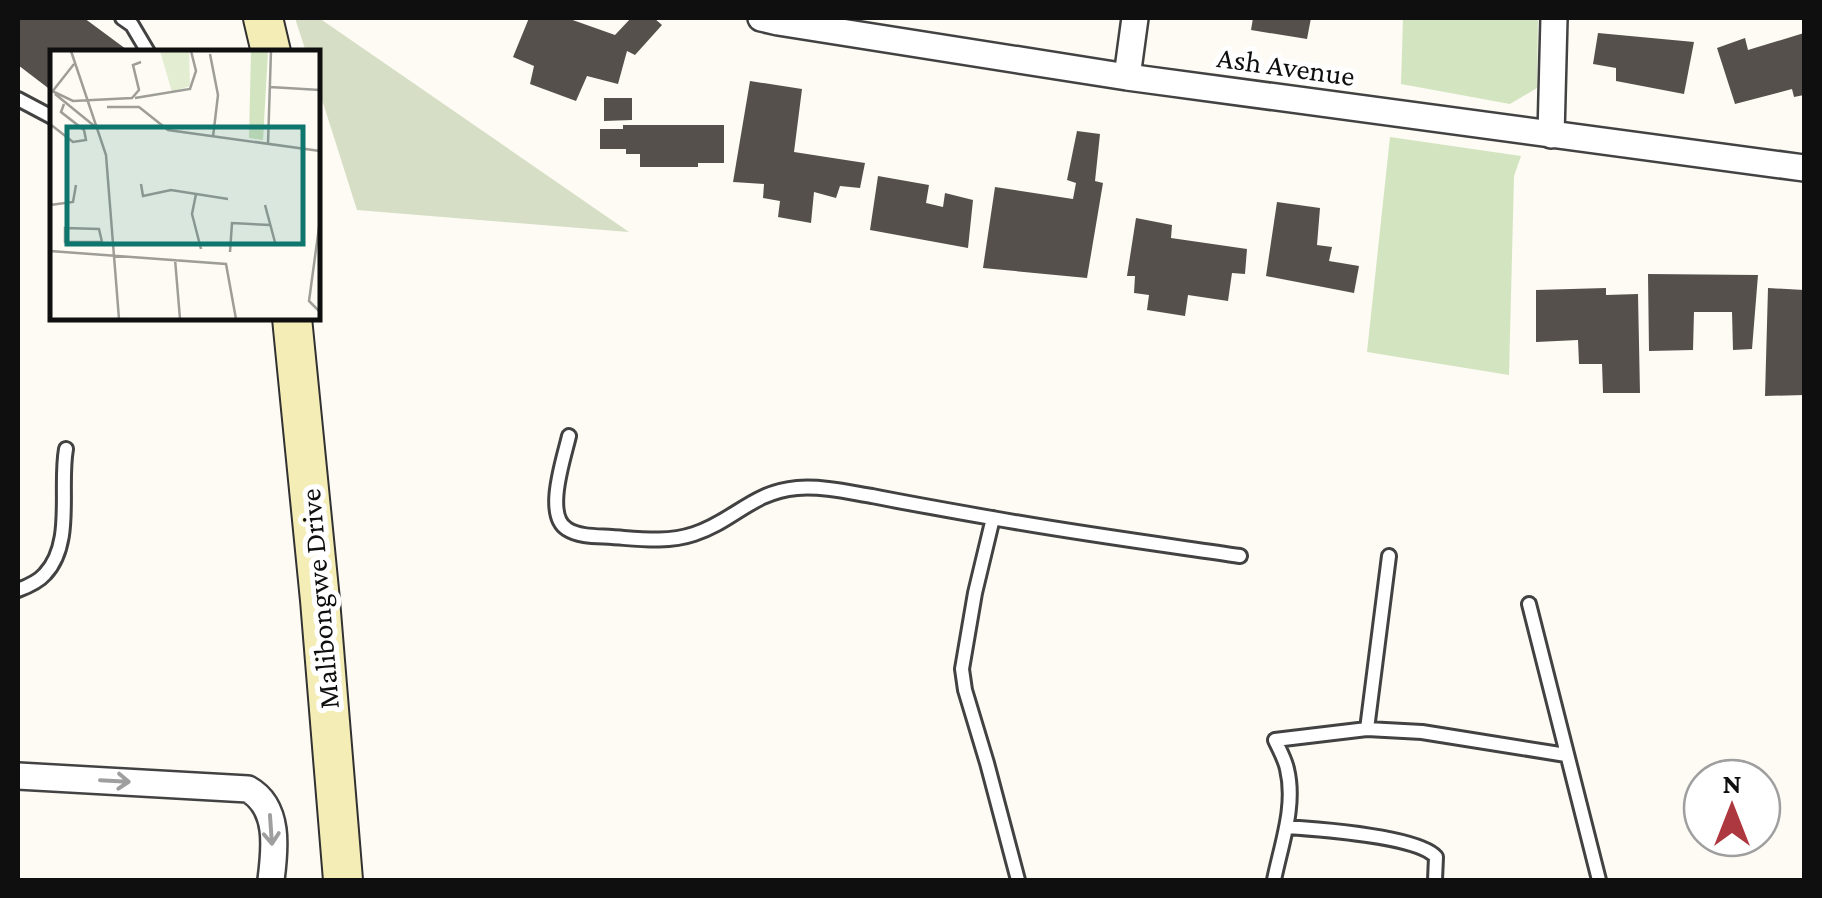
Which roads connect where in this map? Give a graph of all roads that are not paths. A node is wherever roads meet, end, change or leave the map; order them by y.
1 (122, 18) edge
2 (238, 18) edge
3 (263, 18) edge
4 (761, 18) edge
5 (1134, 18) edge
6 (1554, 18) edge
7 (147, 50) edge
8 (245, 50) edge
9 (271, 50) edge
10 (1127, 77) junction
11 (18, 100) edge
12 (50, 116) edge
13 (1550, 135) junction
14 (1804, 168) edge
15 (292, 320) edge
16 (317, 320) edge
17 (569, 436) dead end
18 (66, 449) dead end
19 (992, 518) junction
20 (1240, 556) dead end
21 (1390, 556) dead end
22 (18, 590) edge
23 (1529, 604) dead end
24 (1367, 730) junction
25 (1566, 755) junction
26 (18, 776) edge
27 (1286, 827) junction
28 (271, 880) edge
29 (343, 880) edge
30 (358, 880) edge
31 (1018, 880) edge
32 (1274, 880) edge
33 (1436, 880) edge
34 (1600, 880) edge

1 - 7 lane
2 - 8 main road
3 - 9 main road
4 - 10 street, Ash Avenue
5 - 10 street
6 - 13 street
10 - 13 street, Ash Avenue
11 - 12 lane
13 - 14 street, Ash Avenue
15 - 29 main road, Malibongwe Drive
16 - 30 main road, Malibongwe Drive
17 - 19 lane
18 - 22 lane
19 - 20 lane
19 - 31 lane
21 - 24 lane
23 - 25 lane
24 - 25 lane
24 - 27 lane
25 - 34 lane
26 -> 28 street
27 - 32 lane
27 - 33 lane

